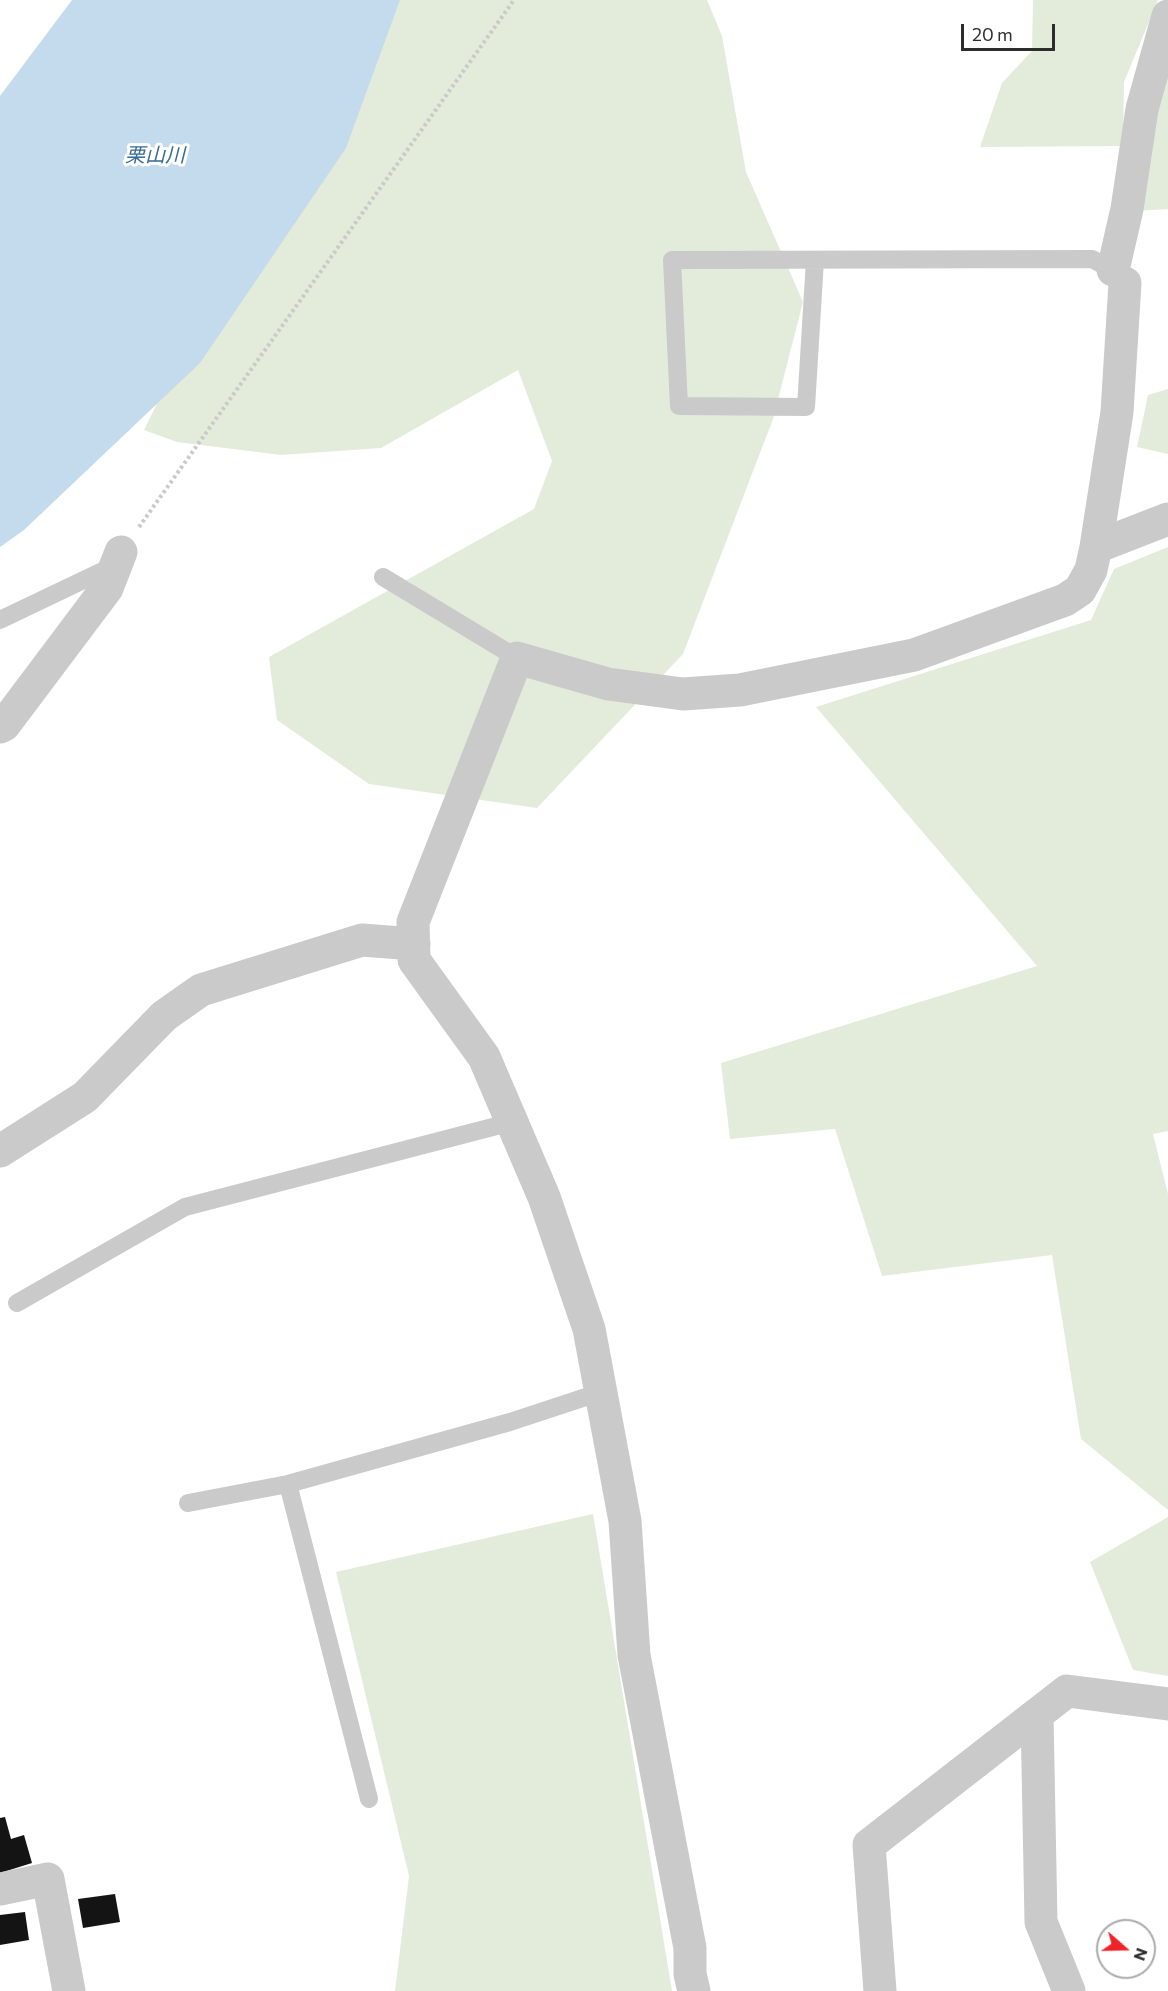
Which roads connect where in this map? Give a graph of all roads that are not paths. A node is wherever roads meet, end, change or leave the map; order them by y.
1 (1168, 16) edge
2 (814, 260) junction
3 (1119, 277) junction
4 (1168, 519) edge
5 (1096, 548) junction
6 (118, 558) joint
7 (383, 577) dead end
8 (0, 620) edge
9 (517, 658) junction
10 (0, 727) edge
11 (414, 944) junction
12 (512, 1122) junction
13 (0, 1151) edge
14 (17, 1302) dead end
15 (600, 1392) junction
16 (288, 1484) junction
17 (188, 1503) dead end
18 (1168, 1704) edge
19 (1037, 1715) junction
20 (369, 1799) dead end
21 (0, 1889) edge
22 (69, 1991) edge
23 (694, 1991) edge
24 (880, 1991) edge
25 (1070, 1991) edge

1 - 3 street
2 - 2 lane
2 - 3 lane
3 - 5 street
4 - 5 street
5 - 9 street
6 - 8 lane
6 - 10 street
7 - 9 lane
9 - 11 street
11 - 12 street
11 - 13 street
12 - 14 lane
12 - 15 street
15 - 16 lane
15 - 23 street
16 - 17 lane
16 - 20 lane
18 - 19 street
19 - 24 street
19 - 25 street
21 - 22 street

